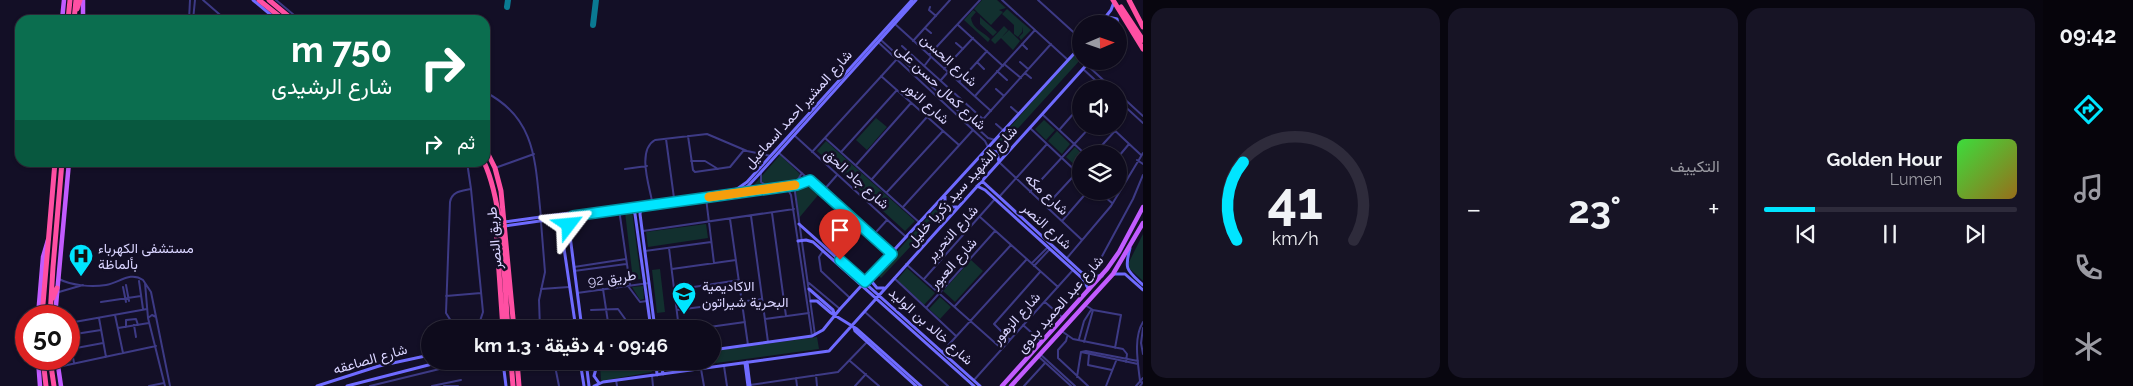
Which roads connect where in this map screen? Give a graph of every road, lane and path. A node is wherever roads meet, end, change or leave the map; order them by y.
1 (64, 0) edge
2 (70, 0) edge
3 (76, 0) edge
4 (82, 0) edge
5 (190, 0) edge
6 (195, 0) edge
7 (203, 0) edge
8 (253, 0) edge
9 (260, 0) edge
10 (269, 0) edge
11 (276, 0) edge
12 (912, 0) edge
13 (916, 0) edge
14 (950, 0) edge
15 (980, 0) edge
16 (1002, 0) edge
17 (1038, 0) edge
18 (1114, 0) edge
19 (1129, 0) edge
20 (930, 7) dead end
21 (62, 15) edge
22 (68, 15) edge
23 (75, 15) edge
24 (76, 15) edge
25 (82, 15) edge
26 (188, 15) edge
27 (194, 15) edge
28 (220, 15) edge
29 (270, 15) edge
30 (278, 15) edge
31 (287, 15) edge
32 (294, 15) edge
33 (1108, 15) edge
34 (1122, 15) edge
35 (936, 16) junction
36 (1142, 21) edge
37 (894, 24) junction
38 (958, 25) junction
39 (1128, 25) edge
40 (1143, 27) edge
41 (925, 28) junction
42 (1035, 30) junction
43 (1072, 31) edge
44 (930, 33) dead end
45 (973, 38) junction
46 (1143, 40) edge
47 (879, 41) junction
48 (913, 41) junction
49 (885, 43) junction
50 (956, 43) dead end
51 (1022, 44) junction
52 (1051, 44) junction
53 (882, 46) junction
54 (902, 46) dead end
55 (963, 49) junction
56 (1027, 49) dead end
57 (1143, 49) edge
58 (987, 51) junction
59 (930, 56) junction
60 (1072, 56) edge
61 (897, 59) junction
62 (1068, 60) junction
63 (977, 62) junction
64 (1020, 62) dead end
65 (1004, 65) junction
66 (924, 66) junction
67 (944, 69) junction
68 (984, 69) dead end
69 (1028, 70) junction
70 (1082, 70) edge
71 (1084, 70) edge
72 (1092, 70) edge
73 (997, 71) junction
74 (948, 72) junction
75 (1025, 73) junction
76 (881, 76) junction
77 (1021, 78) junction
78 (1031, 78) dead end
79 (940, 80) junction
80 (1007, 80) dead end
81 (1095, 80) edge
82 (1103, 80) edge
83 (959, 82) junction
84 (996, 89) dead end
85 (897, 90) junction
86 (490, 95) edge
87 (974, 96) junction
88 (1004, 96) junction
89 (1127, 101) edge
90 (911, 103) junction
91 (818, 107) junction
92 (1011, 107) dead end
93 (1127, 108) edge
94 (990, 111) junction
95 (1019, 114) junction
96 (1042, 114) junction
97 (1072, 115) edge
98 (1143, 116) edge
99 (927, 117) junction
100 (983, 119) junction
101 (1143, 123) edge
102 (996, 124) dead end
103 (976, 127) junction
104 (1030, 128) junction
105 (973, 130) junction
106 (1059, 130) junction
107 (943, 131) junction
108 (1004, 131) junction
109 (1082, 135) edge
110 (1111, 135) edge
111 (1119, 135) edge
112 (688, 136) junction
113 (794, 136) junction
114 (825, 138) junction
115 (988, 138) junction
116 (666, 139) junction
117 (995, 140) junction
118 (985, 141) junction
119 (1047, 144) junction
120 (1074, 144) junction
121 (1130, 144) junction
122 (959, 145) junction
123 (1102, 145) edge
124 (1127, 147) edge
125 (987, 149) junction
126 (744, 150) junction
127 (812, 152) junction
128 (841, 152) junction
129 (778, 153) junction
130 (534, 154) junction
131 (1142, 154) edge
132 (771, 156) junction
133 (490, 158) edge
134 (1062, 158) junction
135 (1137, 160) junction
136 (692, 161) junction
137 (998, 162) junction
138 (1143, 164) edge
139 (856, 165) junction
140 (646, 166) junction
141 (55, 167) edge
142 (62, 167) edge
143 (69, 167) edge
144 (468, 167) edge
145 (486, 167) edge
146 (1072, 167) edge
147 (495, 168) junction
148 (625, 169) dead end
149 (718, 169) junction
150 (761, 172) junction
151 (802, 173) junction
152 (837, 175) junction
153 (1143, 175) edge
154 (1072, 177) edge
155 (1016, 178) junction
156 (872, 179) junction
157 (799, 180) junction
158 (810, 180) junction
159 (982, 180) junction
160 (801, 184) junction
161 (797, 185) junction
162 (786, 186) junction
163 (977, 186) junction
164 (986, 188) junction
165 (471, 189) junction
166 (822, 191) junction
167 (736, 192) junction
168 (791, 192) junction
169 (795, 192) junction
170 (1030, 192) junction
171 (887, 193) junction
172 (946, 196) junction
173 (706, 197) junction
174 (674, 198) junction
175 (997, 198) junction
176 (1080, 200) edge
177 (1108, 200) edge
178 (652, 201) junction
179 (1112, 204) junction
180 (641, 206) junction
181 (1046, 206) junction
182 (903, 207) junction
183 (958, 207) junction
184 (1143, 207) edge
185 (632, 208) junction
186 (619, 209) junction
187 (794, 209) junction
188 (598, 211) junction
189 (772, 212) junction
190 (497, 213) junction
191 (573, 216) junction
192 (751, 216) junction
193 (980, 217) junction
194 (556, 218) junction
195 (730, 218) junction
196 (541, 219) junction
197 (887, 220) junction
198 (1062, 221) junction
199 (709, 222) junction
200 (1143, 222) edge
201 (920, 223) junction
202 (502, 224) junction
203 (799, 224) junction
204 (561, 225) junction
205 (569, 225) junction
206 (642, 231) junction
207 (877, 231) dead end
208 (995, 231) junction
209 (810, 234) junction
210 (48, 238) junction
211 (907, 238) junction
212 (802, 240) junction
213 (1082, 240) junction
214 (712, 242) junction
215 (1131, 244) junction
216 (1011, 245) junction
217 (669, 248) junction
218 (1049, 248) junction
219 (823, 251) junction
220 (643, 252) junction
221 (892, 254) junction
222 (1066, 258) junction
223 (626, 259) junction
224 (1026, 259) junction
225 (736, 260) junction
226 (714, 263) junction
227 (627, 264) junction
228 (906, 264) junction
229 (1033, 265) junction
230 (574, 269) junction
231 (672, 269) junction
232 (1073, 270) junction
233 (1041, 272) junction
234 (1126, 272) junction
235 (1112, 274) junction
236 (872, 275) junction
237 (1086, 275) junction
238 (1102, 276) junction
239 (58, 277) junction
240 (894, 278) junction
241 (924, 279) junction
242 (739, 280) junction
243 (139, 281) dead end
244 (144, 281) junction
245 (1085, 282) junction
246 (647, 283) junction
247 (806, 283) junction
248 (864, 284) junction
249 (83, 285) junction
250 (126, 285) dead end
251 (1143, 285) edge
252 (629, 286) junction
253 (123, 287) dead end
254 (570, 287) junction
255 (1058, 287) junction
256 (885, 288) junction
257 (541, 289) junction
258 (603, 289) junction
259 (674, 290) junction
260 (807, 290) junction
261 (1143, 290) edge
262 (57, 291) junction
263 (1089, 291) junction
264 (128, 293) junction
265 (482, 293) junction
266 (577, 293) junction
267 (939, 293) junction
268 (124, 294) junction
269 (141, 296) junction
270 (446, 296) junction
271 (818, 296) junction
272 (878, 297) junction
273 (125, 298) junction
274 (850, 298) junction
275 (129, 299) junction
276 (762, 299) junction
277 (813, 300) junction
278 (647, 301) junction
279 (102, 302) dead end
280 (126, 302) dead end
281 (742, 302) junction
282 (1044, 302) junction
283 (51, 303) joint
284 (39, 305) edge
285 (43, 305) edge
286 (56, 305) edge
287 (1085, 305) junction
288 (955, 307) junction
289 (926, 308) junction
290 (143, 309) junction
291 (147, 309) junction
292 (606, 309) junction
293 (840, 309) junction
294 (591, 310) dead end
295 (677, 310) junction
296 (1092, 310) junction
297 (865, 312) junction
298 (809, 313) junction
299 (835, 314) junction
300 (115, 315) junction
301 (786, 316) junction
302 (156, 317) junction
303 (98, 318) junction
304 (148, 318) junction
305 (1064, 318) junction
306 (765, 319) junction
307 (507, 320) edge
308 (508, 320) edge
309 (540, 320) edge
310 (575, 320) edge
311 (581, 320) edge
312 (608, 320) edge
313 (626, 320) edge
314 (650, 320) edge
315 (653, 320) edge
316 (678, 320) edge
317 (80, 321) edge
318 (970, 321) junction
319 (744, 322) junction
320 (1143, 322) edge
321 (149, 323) junction
322 (138, 325) junction
323 (721, 325) edge
324 (1024, 325) junction
325 (134, 326) junction
326 (126, 327) junction
327 (853, 327) junction
328 (118, 328) junction
329 (1143, 328) edge
330 (101, 330) junction
331 (1061, 331) junction
332 (80, 333) edge
333 (814, 335) junction
334 (1066, 335) junction
335 (956, 336) junction
336 (136, 337) dead end
337 (1010, 340) junction
338 (1078, 340) junction
339 (768, 342) junction
340 (867, 342) junction
341 (1042, 342) junction
342 (1084, 342) junction
343 (103, 343) junction
344 (1139, 343) junction
345 (748, 344) junction
346 (156, 346) junction
347 (80, 347) edge
348 (721, 348) edge
349 (1115, 348) junction
350 (1002, 349) junction
351 (942, 352) junction
352 (122, 353) junction
353 (1090, 353) junction
354 (1143, 354) edge
355 (1039, 355) junction
356 (106, 357) junction
357 (421, 357) edge
358 (1117, 358) junction
359 (1126, 360) junction
360 (850, 361) junction
361 (1138, 361) junction
362 (80, 363) edge
363 (746, 363) junction
364 (1045, 363) junction
365 (1138, 364) junction
366 (721, 366) edge
367 (724, 366) junction
368 (421, 367) edge
369 (39, 370) edge
370 (44, 370) edge
371 (52, 370) edge
372 (58, 370) edge
373 (436, 370) edge
374 (504, 370) edge
375 (512, 370) edge
376 (518, 370) edge
377 (555, 370) edge
378 (581, 370) edge
379 (588, 370) edge
380 (595, 370) edge
381 (657, 370) edge
382 (662, 370) edge
383 (694, 370) edge
384 (702, 370) edge
385 (1112, 370) junction
386 (663, 374) junction
387 (866, 374) junction
388 (657, 375) junction
389 (816, 375) junction
390 (652, 376) junction
391 (1077, 376) junction
392 (796, 378) junction
393 (1143, 378) edge
394 (461, 380) dead end
395 (616, 380) junction
396 (974, 380) junction
397 (775, 381) junction
398 (599, 383) junction
399 (1141, 383) edge
400 (164, 384) edge
401 (380, 384) edge
402 (1068, 384) edge
403 (40, 386) edge
404 (46, 386) edge
405 (54, 386) edge
406 (61, 386) edge
407 (149, 386) edge
408 (170, 386) edge
409 (317, 386) edge
410 (347, 386) edge
411 (370, 386) edge
412 (432, 386) edge
413 (444, 386) edge
414 (458, 386) edge
415 (506, 386) edge
416 (513, 386) edge
417 (519, 386) edge
418 (559, 386) edge
419 (584, 386) edge
420 (589, 386) edge
421 (594, 386) edge
422 (617, 386) edge
423 (653, 386) edge
424 (704, 386) edge
425 (727, 386) edge
426 (749, 386) edge
427 (775, 386) edge
428 (797, 386) edge
429 (817, 386) edge
430 (855, 386) edge
431 (879, 386) edge
432 (916, 386) edge
433 (921, 386) edge
434 (948, 386) edge
435 (974, 386) edge
436 (980, 386) edge
437 (1002, 386) edge
438 (1011, 386) edge
439 (1024, 386) edge
440 (1071, 386) edge
441 (1076, 386) edge
442 (1088, 386) edge
443 (1106, 386) edge
444 (1136, 386) edge

1 - 21 main road
2 - 22 highway
3 - 23 highway
4 - 24 highway
4 - 25 main road
5 - 26 street
6 - 27 street
7 - 28 street
8 - 29 street
9 - 30 highway
10 - 31 highway
11 - 32 street
12 - 91 street, شارع المشير احمد اسماعيل
13 - 37 street, شارع المشير احمد اسماعيل
14 - 35 street
15 - 38 street
16 - 42 street
17 - 43 street
18 - 33 street
18 - 34 highway
18 - 46 highway
19 - 36 highway
20 - 35 street
35 - 41 street
36 - 40 highway
37 - 47 street, شارع المشير احمد اسماعيل
37 - 48 street, شارع الحسن
38 - 45 street
38 - 59 street
39 - 57 highway
41 - 44 street
41 - 48 street
42 - 51 street
42 - 52 street
45 - 55 street
45 - 58 street
47 - 49 street, شارع كمال حسن على
47 - 53 street, شارع كمال حسن على
47 - 91 street, شارع المشير احمد اسماعيل
48 - 59 street, شارع الحسن
49 - 53 street
49 - 103 street, شارع كمال حسن على
50 - 55 street
51 - 56 street
51 - 65 street
52 - 62 street
52 - 69 street
53 - 61 street, شارع كمال حسن على
54 - 66 street
55 - 67 street
58 - 63 street
58 - 65 street
59 - 66 street
59 - 67 street, شارع الحسن
60 - 62 street, شارع الشهيد سيد زكريا خليل
61 - 76 street
61 - 105 street, شارع كمال حسن على
62 - 95 street, شارع الشهيد سيد زكريا خليل
63 - 68 street
63 - 83 street
64 - 69 street
65 - 73 street
65 - 77 street
66 - 79 street
67 - 74 street, شارع الحسن
69 - 75 street
70 - 96 street, شارع الشهيد سيد زكريا خليل
71 - 81 street
72 - 82 street
73 - 80 street
73 - 87 street
74 - 79 street
74 - 83 street, شارع الحسن
75 - 77 street
75 - 78 street
76 - 85 street, شارع النور
76 - 114 street
77 - 88 street
79 - 100 street
83 - 87 street, شارع الحسن
84 - 88 street
85 - 90 street, شارع النور
85 - 128 street
86 - 130 street
87 - 94 street, شارع الحسن
88 - 94 street
89 - 98 street
90 - 99 street, شارع النور
90 - 139 street
91 - 113 street, شارع المشير احمد اسماعيل
91 - 132 street, شارع المشير احمد اسماعيل
92 - 95 street
93 - 101 street
94 - 100 street
95 - 108 street, شارع الشهيد سيد زكريا خليل
96 - 104 street, شارع الشهيد سيد زكريا خليل
96 - 106 street
97 - 106 street
99 - 107 street, شارع النور
99 - 156 street
100 - 103 street
102 - 108 street
103 - 115 street, شارع كمال حسن على
104 - 119 street
104 - 137 street, شارع الشهيد سيد زكريا خليل
105 - 118 street, شارع كمال حسن على
105 - 122 street
106 - 120 street
107 - 122 street, شارع النور
107 - 171 street
108 - 117 street, شارع الشهيد سيد زكريا خليل
109 - 120 street
110 - 123 street
111 - 121 street
112 - 116 street
112 - 126 street
112 - 136 street
113 - 127 street, شارع جاد الحق
113 - 129 street, شارع المشير احمد اسماعيل
114 - 127 street
114 - 128 street, شارع جاد الحق
115 - 117 street, شارع كمال حسن على
115 - 118 street
116 - 140 street
116 - 174 street
117 - 125 street, شارع الشهيد سيد زكريا خليل
118 - 125 street, شارع كمال حسن على
119 - 134 street
119 - 155 street, شارع التحرير
120 - 134 street
121 - 124 street
121 - 131 street
122 - 182 street
125 - 137 street
125 - 172 street, شارع الشهيد سيد زكريا خليل
126 - 132 street
126 - 149 street
127 - 152 street, شارع جاد الحق
128 - 139 street, شارع جاد الحق
129 - 150 street, شارع المشير احمد اسماعيل
129 - 151 street
130 - 147 street
130 - 196 street
131 - 135 street
132 - 174 street, شارع المشير احمد اسماعيل
133 - 147 highway, طريق النصر
134 - 146 street
134 - 170 street
135 - 138 street
135 - 179 street
136 - 149 street
136 - 149 street
137 - 155 street, شارع مكه
137 - 159 street, شارع الشهيد سيد زكريا خليل
139 - 156 street, شارع جاد الحق
140 - 148 street
140 - 178 street
141 - 210 highway
142 - 283 highway
143 - 239 main road
144 - 165 street
145 - 190 highway, طريق النصر
147 - 202 highway, طريق النصر
150 - 157 street, شارع المشير احمد اسماعيل
150 - 167 street, شارع المشير احمد اسماعيل
151 - 157 street
151 - 158 street
152 - 166 street
152 - 197 street, شارع جاد الحق
153 - 237 street
154 - 181 street
155 - 170 street, شارع مكه
155 - 175 street, شارع التحرير
156 - 171 street, شارع جاد الحق
157 - 160 street
158 - 160 street, شارع المشير احمد اسماعيل
158 - 166 street
159 - 163 street, شارع الشهيد سيد زكريا خليل
159 - 164 street, شارع النصر
160 - 161 street, شارع المشير احمد اسماعيل
161 - 162 street, شارع المشير احمد اسماعيل
161 - 169 street
162 - 167 street, شارع المشير احمد اسماعيل
162 - 168 street
163 - 164 street, شارع النصر
163 - 183 street, شارع الشهيد سيد زكريا خليل
164 - 175 street, شارع النصر
165 - 265 street
165 - 270 street
166 - 221 street
167 - 173 street, شارع المشير احمد اسماعيل
168 - 169 street
168 - 187 street
169 - 203 street
170 - 181 street, شارع مكه
171 - 182 street, شارع جاد الحق
172 - 183 street
172 - 201 street, شارع الشهيد سيد زكريا خليل
173 - 180 street, شارع المشير احمد اسماعيل
173 - 199 street
174 - 178 street, شارع المشير احمد اسماعيل
175 - 193 street, شارع التحرير
175 - 218 street, شارع النصر
175 - 222 street, شارع النصر
176 - 198 street
177 - 179 street
178 - 188 street, شارع المشير احمد اسماعيل
179 - 213 street
180 - 185 street, شارع المشير احمد اسماعيل
180 - 206 street
181 - 198 street, شارع مكه
182 - 201 street, شارع جاد الحق
183 - 228 street, شارع الشهيد سيد زكريا خليل
184 - 238 main road, شارع عبد الحميد بدوى
185 - 186 street, شارع المشير احمد اسماعيل
185 - 220 street
186 - 188 street, شارع المشير احمد اسماعيل
186 - 223 street
187 - 189 street
187 - 212 street
188 - 191 street, شارع المشير احمد اسماعيل
188 - 196 street, شارع المشير احمد اسماعيل
189 - 192 street
189 - 301 street
190 - 202 highway, طريق النصر
190 - 307 highway
191 - 194 street, شارع المشير احمد اسماعيل
191 - 205 street
192 - 195 street
192 - 276 street
193 - 208 street
193 - 241 street, شارع التحرير
194 - 196 street, شارع المشير احمد اسماعيل
194 - 204 street
195 - 199 street
195 - 225 street
196 - 202 street, شارع المشير احمد اسماعيل
196 - 257 street
197 - 207 street
197 - 211 street, شارع جاد الحق
198 - 213 street, شارع مكه
199 - 206 street
199 - 214 street
200 - 215 main road, شارع عبد الحميد بدوى
201 - 211 street, شارع الشهيد سيد زكريا خليل
202 - 308 highway
203 - 209 street, شارع خالد بن الوليد
203 - 212 street
204 - 205 street
204 - 254 street
205 - 230 street
206 - 220 street
208 - 216 street
208 - 267 street, شارع العبور
209 - 212 street
209 - 248 street, شارع خالد بن الوليد
210 - 284 main road
210 - 285 highway
211 - 221 street, شارع الشهيد سيد زكريا خليل
212 - 219 street, شارع خالد بن الوليد
212 - 247 street
213 - 222 street
214 - 217 street
214 - 226 street
215 - 234 street
215 - 235 main road, شارع عبد الحميد بدوى
216 - 224 street
216 - 288 street
217 - 220 street
217 - 231 street
218 - 229 street
218 - 232 street, شارع النصر
219 - 248 street, شارع خالد بن الوليد
219 - 274 street
220 - 246 street
221 - 236 street, شارع الشهيد سيد زكريا خليل
222 - 237 street, شارع النصر
223 - 227 street
223 - 230 street
224 - 229 street
224 - 318 street
225 - 226 street
225 - 242 street
226 - 231 street
227 - 230 street
227 - 252 street
228 - 240 street, شارع الشهيد سيد زكريا خليل
228 - 241 street
229 - 233 street
230 - 266 street
231 - 259 street
232 - 245 street, شارع النصر
232 - 255 street, شارع الزهور
233 - 255 street
233 - 337 street
234 - 235 street
234 - 251 street
234 - 261 street
235 - 287 main road, شارع عبد الحميد بدوى
236 - 248 street, شارع الشهيد سيد زكريا خليل
236 - 256 street
237 - 238 street
237 - 245 street
238 - 263 main road, شارع عبد الحميد بدوى
239 - 249 street
239 - 262 main road
240 - 256 street, شارع الشهيد سيد زكريا خليل
240 - 289 street
241 - 267 street
242 - 259 street
242 - 281 street
243 - 269 street
244 - 249 street
244 - 291 street
244 - 302 street
245 - 263 street, شارع النصر
246 - 252 street, طريق 92
246 - 278 street
246 - 315 street
247 - 260 street
247 - 293 street
248 - 272 street, شارع خالد بن الوليد
248 - 274 street, شارع الشهيد سيد زكريا خليل
249 - 262 street
250 - 264 street
252 - 258 street, طريق 92
252 - 278 street
253 - 268 street
254 - 257 street
254 - 310 street
255 - 282 street, شارع الزهور
256 - 272 street, شارع الشهيد سيد زكريا خليل
257 - 309 street
258 - 266 street, طريق 92
258 - 292 street
259 - 295 street
260 - 271 street
260 - 277 street
260 - 298 street
262 - 283 highway
262 - 286 main road
263 - 305 main road, شارع عبد الحميد بدوى
264 - 268 street
264 - 275 street
265 - 270 street
265 - 270 street
266 - 311 street
267 - 288 street
267 - 289 street, شارع العبور
268 - 273 street
269 - 275 street
269 - 290 street
271 - 277 street
271 - 299 street
272 - 297 street, شارع الشهيد سيد زكريا خليل
272 - 351 street, شارع خالد بن الوليد
272 - 435 street, شارع خالد بن الوليد
273 - 275 street
273 - 279 street
273 - 280 street
274 - 293 street, شارع الشهيد سيد زكريا خليل
276 - 281 street
276 - 306 street
277 - 299 street
277 - 333 street
278 - 314 street
281 - 295 street
281 - 319 street
282 - 305 street
282 - 324 street, شارع الزهور
287 - 296 street
287 - 331 main road, شارع عبد الحميد بدوى
288 - 318 street
289 - 335 street
290 - 291 street
290 - 300 street
291 - 304 street
292 - 294 street
292 - 312 street
292 - 313 street
293 - 299 street, شارع الشهيد سيد زكريا خليل
295 - 316 street
296 - 338 street
296 - 342 street
296 - 349 street
297 - 327 street, شارع الشهيد سيد زكريا خليل
297 - 434 street
298 - 301 street
298 - 333 street
299 - 327 street
299 - 333 street, شارع الشهيد سيد زكريا خليل
300 - 303 street
300 - 328 street
301 - 306 street
302 - 304 street
302 - 408 street
303 - 317 street
303 - 330 street
304 - 321 street
305 - 341 main road, شارع عبد الحميد بدوى
306 - 339 street
318 - 335 street
318 - 350 street
319 - 323 street
319 - 345 street
320 - 344 street
321 - 322 street
321 - 346 street
322 - 325 street
322 - 326 street
324 - 337 street, شارع الزهور
324 - 341 street
325 - 326 street
325 - 336 street
326 - 328 street
327 - 340 street
327 - 363 street, شارع الشهيد سيد زكريا خليل
327 - 433 street
328 - 352 street
329 - 344 street
330 - 332 street
330 - 343 street
331 - 334 street
331 - 355 main road, شارع عبد الحميد بدوى
333 - 339 street
334 - 338 street
334 - 391 street
335 - 351 street
337 - 350 street, شارع الزهور
338 - 342 street
339 - 345 street
340 - 360 street
340 - 432 street
341 - 437 main road, شارع عبد الحميد بدوى
342 - 349 street
343 - 347 street
343 - 356 street
344 - 354 street
344 - 361 street
345 - 348 street
346 - 352 street
346 - 400 street
349 - 359 street
350 - 396 street, شارع الزهور
351 - 396 street, شارع خالد بن الوليد
352 - 356 street
353 - 358 street
353 - 385 street
353 - 391 street
355 - 364 street
355 - 402 street
355 - 438 main road, شارع عبد الحميد بدوى
356 - 362 street
357 - 409 street, شارع الصاعقه
358 - 359 street
358 - 385 street
359 - 361 street
359 - 365 street
360 - 387 street
360 - 389 street
361 - 365 street
363 - 367 street, شارع الشهيد سيد زكريا خليل
363 - 426 street
364 - 402 street
364 - 439 street
365 - 399 street
366 - 367 street, شارع الشهيد سيد زكريا خليل
367 - 425 street
368 - 410 street, شارع الصاعقه
369 - 403 main road
370 - 404 highway
371 - 405 highway
372 - 406 main road
373 - 401 street
374 - 415 street
375 - 416 highway
376 - 417 highway
377 - 418 street
378 - 419 street
379 - 420 street
380 - 398 street
381 - 388 street
382 - 386 street
383 - 386 street, شارع الشهيد سيد زكريا خليل
384 - 424 street
385 - 443 street
386 - 388 street, شارع الشهيد سيد زكريا خليل
387 - 430 street
387 - 431 street
388 - 390 street, شارع الشهيد سيد زكريا خليل
389 - 392 street
389 - 429 street
390 - 395 street, شارع الشهيد سيد زكريا خليل
390 - 423 street
391 - 442 street
392 - 397 street
392 - 428 street
393 - 399 street
394 - 412 street
395 - 398 street, شارع الشهيد سيد زكريا خليل
395 - 422 street
396 - 436 street, شارع خالد بن الوليد
397 - 426 street
397 - 427 street
398 - 421 street, شارع الشهيد سيد زكريا خليل
399 - 444 street
400 - 407 street
401 - 411 street
402 - 440 street
402 - 441 street
413 - 414 street

